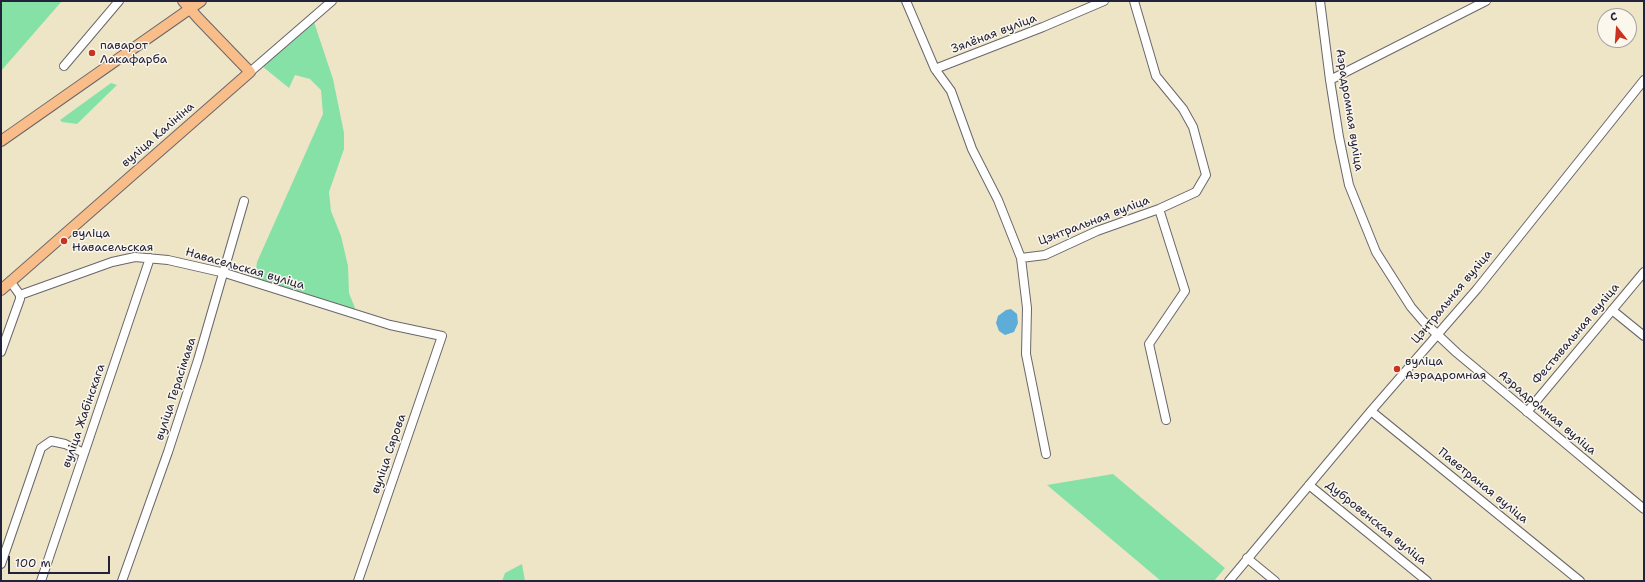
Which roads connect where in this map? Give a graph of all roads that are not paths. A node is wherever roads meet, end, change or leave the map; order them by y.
1 (119, 1) edge
2 (201, 1) edge
3 (332, 1) edge
4 (906, 1) edge
5 (1104, 1) edge
6 (1134, 1) edge
7 (1320, 1) edge
8 (1486, 1) edge
9 (186, 5) edge
10 (64, 66) dead end
11 (935, 69) junction
12 (250, 72) junction
13 (1330, 80) junction
14 (1644, 80) edge
15 (1, 142) edge
16 (244, 201) dead end
17 (1159, 209) junction
18 (150, 258) junction
19 (1022, 258) junction
20 (1644, 272) edge
21 (225, 273) junction
22 (10, 281) junction
23 (1, 290) edge
24 (20, 295) junction
25 (1612, 310) junction
26 (1438, 334) junction
27 (442, 336) joint
28 (1644, 336) edge
29 (1, 352) edge
30 (1371, 411) junction
31 (1526, 412) junction
32 (1166, 420) dead end
33 (84, 453) junction
34 (1046, 454) dead end
35 (1309, 484) junction
36 (1644, 509) edge
37 (1247, 558) junction
38 (1, 564) edge
39 (41, 581) edge
40 (122, 581) edge
41 (358, 581) edge
42 (1229, 581) edge
43 (1275, 581) edge
44 (1427, 581) edge
45 (1580, 581) edge

1 - 10 street
2 - 9 main road
3 - 12 street, вуліца Калініна
4 - 11 street
5 - 11 street, Зялёная вуліца
6 - 17 street, Цэнтральная вуліца
7 - 13 street, Аэрадромная вуліца
8 - 13 street
9 - 12 main road
9 - 15 main road
11 - 19 street
12 - 22 main road, вуліца Калініна
13 - 26 street, Аэрадромная вуліца
14 - 26 street, Цэнтральная вуліца
16 - 21 street, вуліца Герасімава
17 - 19 street, Цэнтральная вуліца
17 - 32 street
18 - 21 street, Навасельская вуліца
18 - 24 street, Навасельская вуліца
18 - 33 street, вуліца Жабінскага
19 - 34 street
20 - 25 street, Фестывальная вуліца
21 - 27 street, Навасельская вуліца
21 - 40 street, вуліца Герасімава
22 - 23 main road, вуліца Калініна
22 - 24 street
24 - 29 street
25 - 28 street
25 - 31 street, Фестывальная вуліца
26 - 30 street, Цэнтральная вуліца
26 - 31 street, Аэрадромная вуліца
27 - 41 street, вуліца Сярова
30 - 35 street, Цэнтральная вуліца
30 - 45 street, Паветраная вуліца
31 - 36 street, Аэрадромная вуліца
33 - 38 street
33 - 39 street, вуліца Жабінскага
35 - 37 street, Цэнтральная вуліца
35 - 44 street, Дубровенская вуліца
37 - 42 street, Цэнтральная вуліца
37 - 43 street

